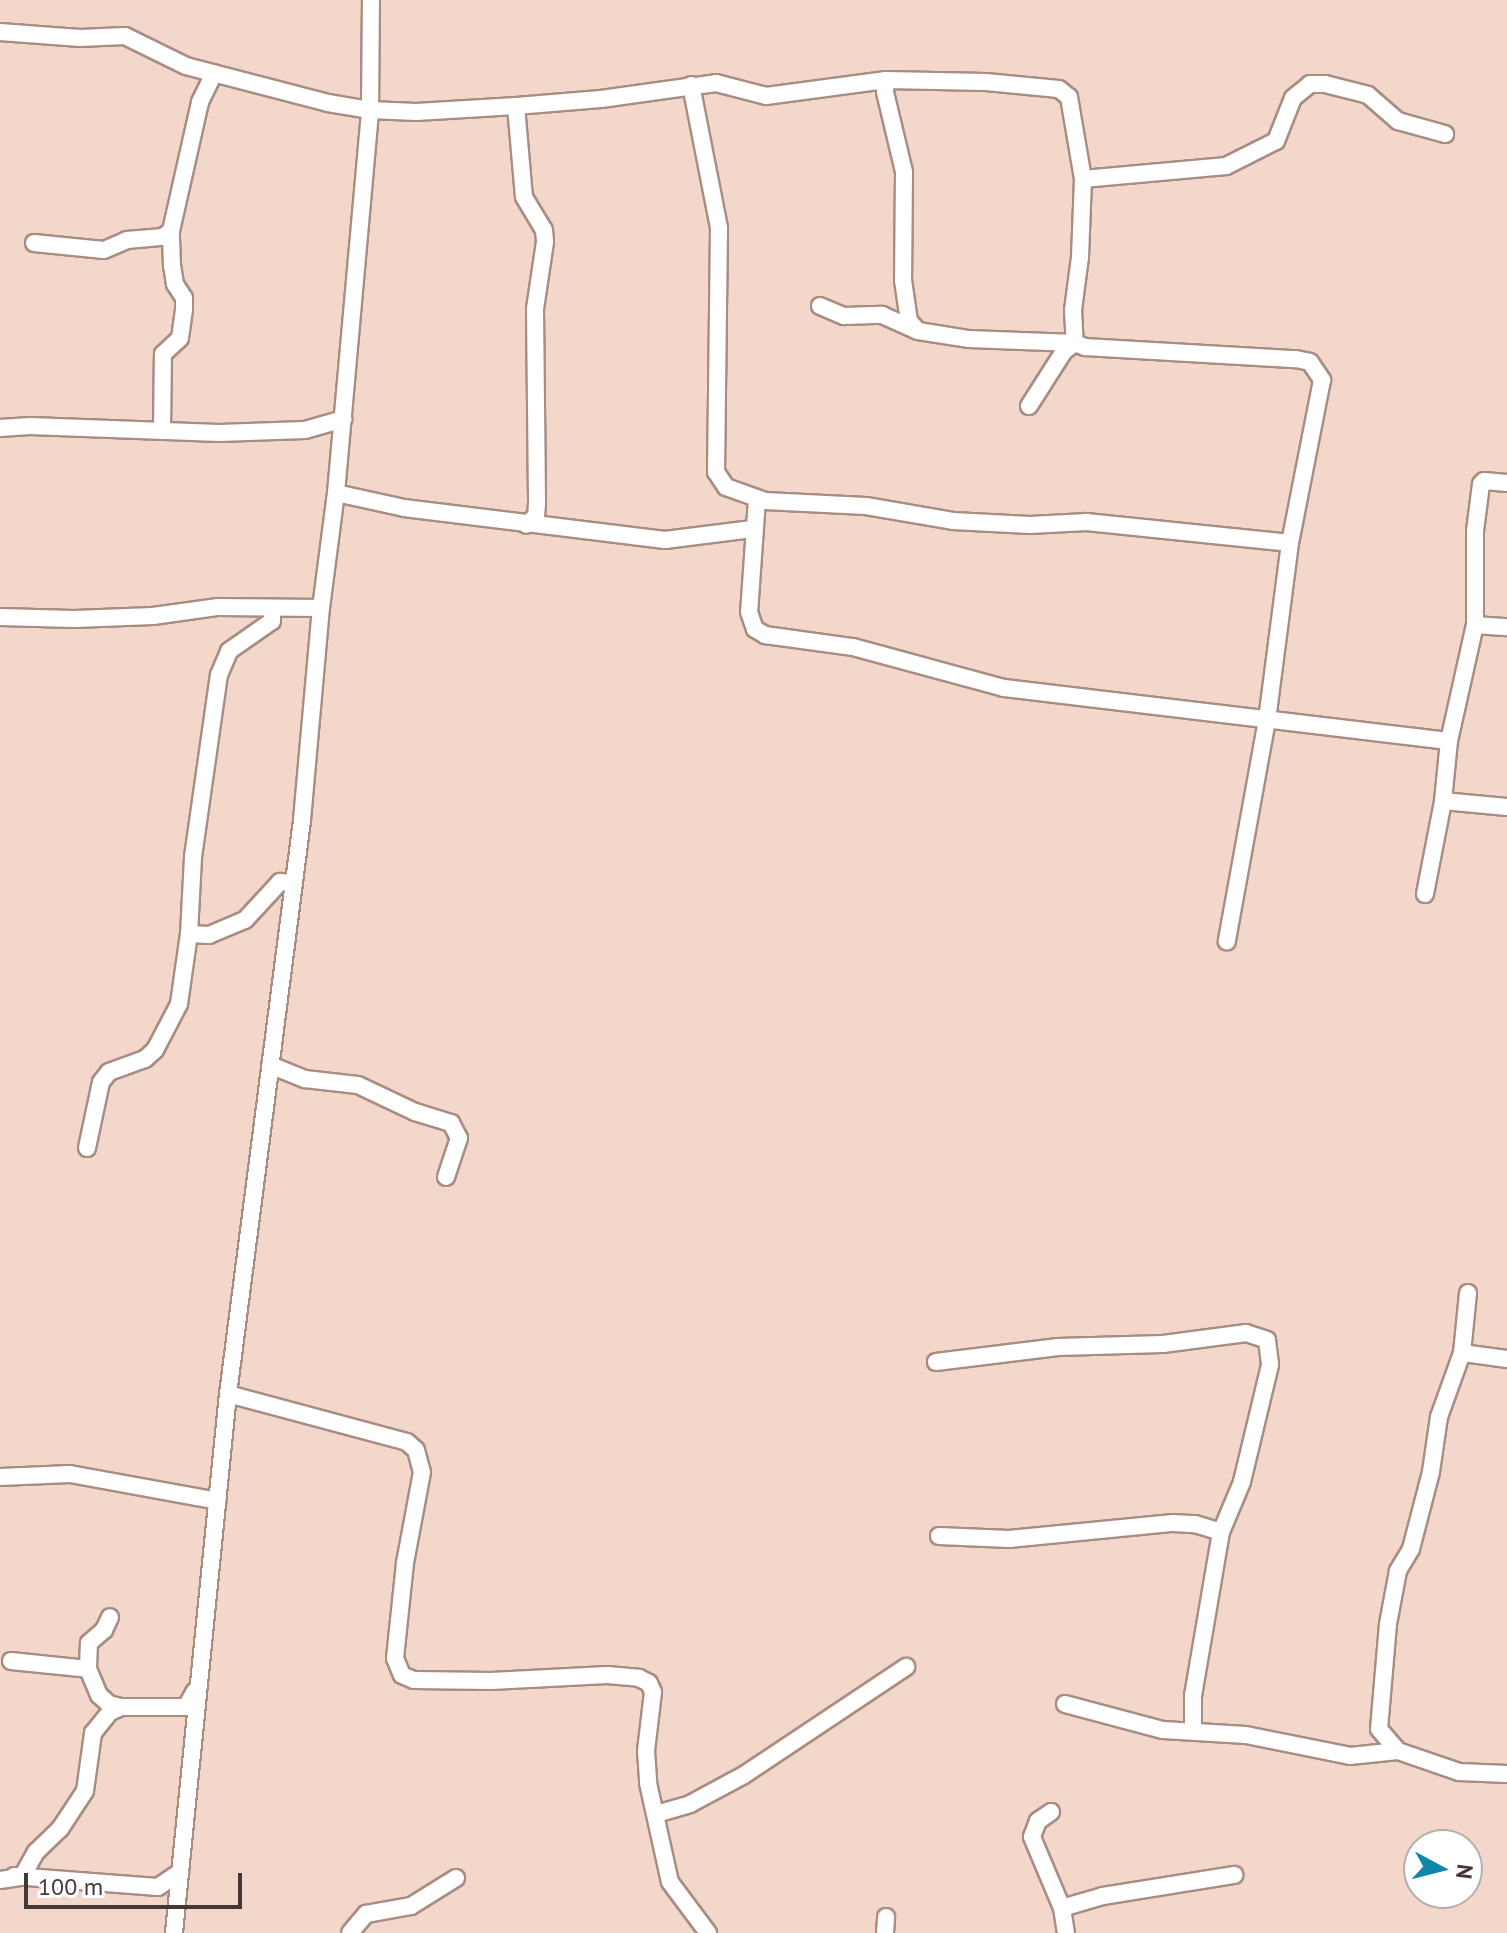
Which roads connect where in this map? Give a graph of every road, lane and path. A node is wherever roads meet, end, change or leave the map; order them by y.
1 (371, 0) edge
2 (0, 32) edge
3 (214, 73) junction
4 (886, 80) junction
5 (691, 85) junction
6 (516, 106) junction
7 (370, 110) junction
8 (1445, 134) dead end
9 (1083, 179) junction
10 (171, 231) junction
11 (34, 243) dead end
12 (820, 306) dead end
13 (918, 331) junction
14 (1075, 343) junction
15 (1029, 406) dead end
16 (343, 419) junction
17 (0, 428) edge
18 (162, 431) junction
19 (1507, 483) edge
20 (336, 493) junction
21 (757, 499) junction
22 (526, 525) junction
23 (752, 529) junction
24 (1290, 543) junction
25 (272, 608) junction
26 (321, 608) junction
27 (0, 617) edge
28 (1475, 625) junction
29 (1507, 627) edge
30 (1267, 720) junction
31 (1449, 741) junction
32 (1443, 801) junction
33 (1507, 807) edge
34 (292, 883) junction
35 (1425, 894) dead end
36 (189, 934) junction
37 (1227, 941) dead end
38 (270, 1065) junction
39 (87, 1148) dead end
40 (446, 1177) dead end
41 (1468, 1293) dead end
42 (1462, 1353) junction
43 (1507, 1359) edge
44 (936, 1362) dead end
45 (228, 1394) junction
46 (0, 1477) edge
47 (218, 1501) junction
48 (1221, 1532) junction
49 (939, 1536) dead end
50 (110, 1617) dead end
51 (11, 1661) dead end
52 (906, 1667) dead end
53 (88, 1669) junction
54 (200, 1670) junction
55 (1065, 1704) dead end
56 (121, 1707) junction
57 (1379, 1729) junction
58 (1193, 1730) junction
59 (1398, 1751) junction
60 (1371, 1755) junction
61 (1507, 1774) edge
62 (1051, 1812) dead end
63 (656, 1814) junction
64 (180, 1872) junction
65 (1234, 1875) dead end
66 (22, 1877) junction
67 (0, 1878) edge
68 (456, 1878) dead end
69 (158, 1887) junction
70 (176, 1906) junction
71 (1062, 1908) junction
72 (174, 1933) edge
73 (350, 1933) edge
74 (708, 1933) edge
75 (1066, 1933) edge

1 - 7 street
2 - 3 street
3 - 7 street
3 - 10 street
4 - 5 street
4 - 9 street
4 - 13 street
5 - 6 street
5 - 21 street
6 - 7 street
6 - 22 street
7 - 16 street
8 - 9 street
9 - 14 street
10 - 11 street
10 - 18 street
12 - 13 street
13 - 14 street
14 - 15 street
14 - 24 street
16 - 18 street
16 - 20 street
17 - 18 street
19 - 28 street
20 - 22 street
20 - 26 street
21 - 23 street
21 - 24 street
22 - 23 street
23 - 30 street
24 - 30 street
25 - 26 street
25 - 27 street
25 - 36 street
26 - 34 street
28 - 29 street
28 - 31 street
30 - 31 street
30 - 37 street
31 - 32 street
32 - 33 street
32 - 35 street
34 - 36 street
34 - 38 street
36 - 39 street
38 - 40 street
38 - 45 street
41 - 42 street
42 - 43 street
42 - 57 street
44 - 48 street
45 - 47 street
45 - 63 street
46 - 47 street
47 - 54 street
48 - 49 street
48 - 58 street
50 - 53 street
51 - 53 street
52 - 63 street
53 - 56 street
54 - 56 street
54 - 64 street
55 - 58 street
56 - 66 street
57 - 59 street
57 - 60 street
58 - 60 street
59 - 60 street
59 - 61 street
62 - 71 street
63 - 74 street
64 - 69 street
64 - 70 street
65 - 71 street
66 - 67 street
66 - 69 street
68 - 73 street
69 - 70 street
70 - 72 street
71 - 75 street

